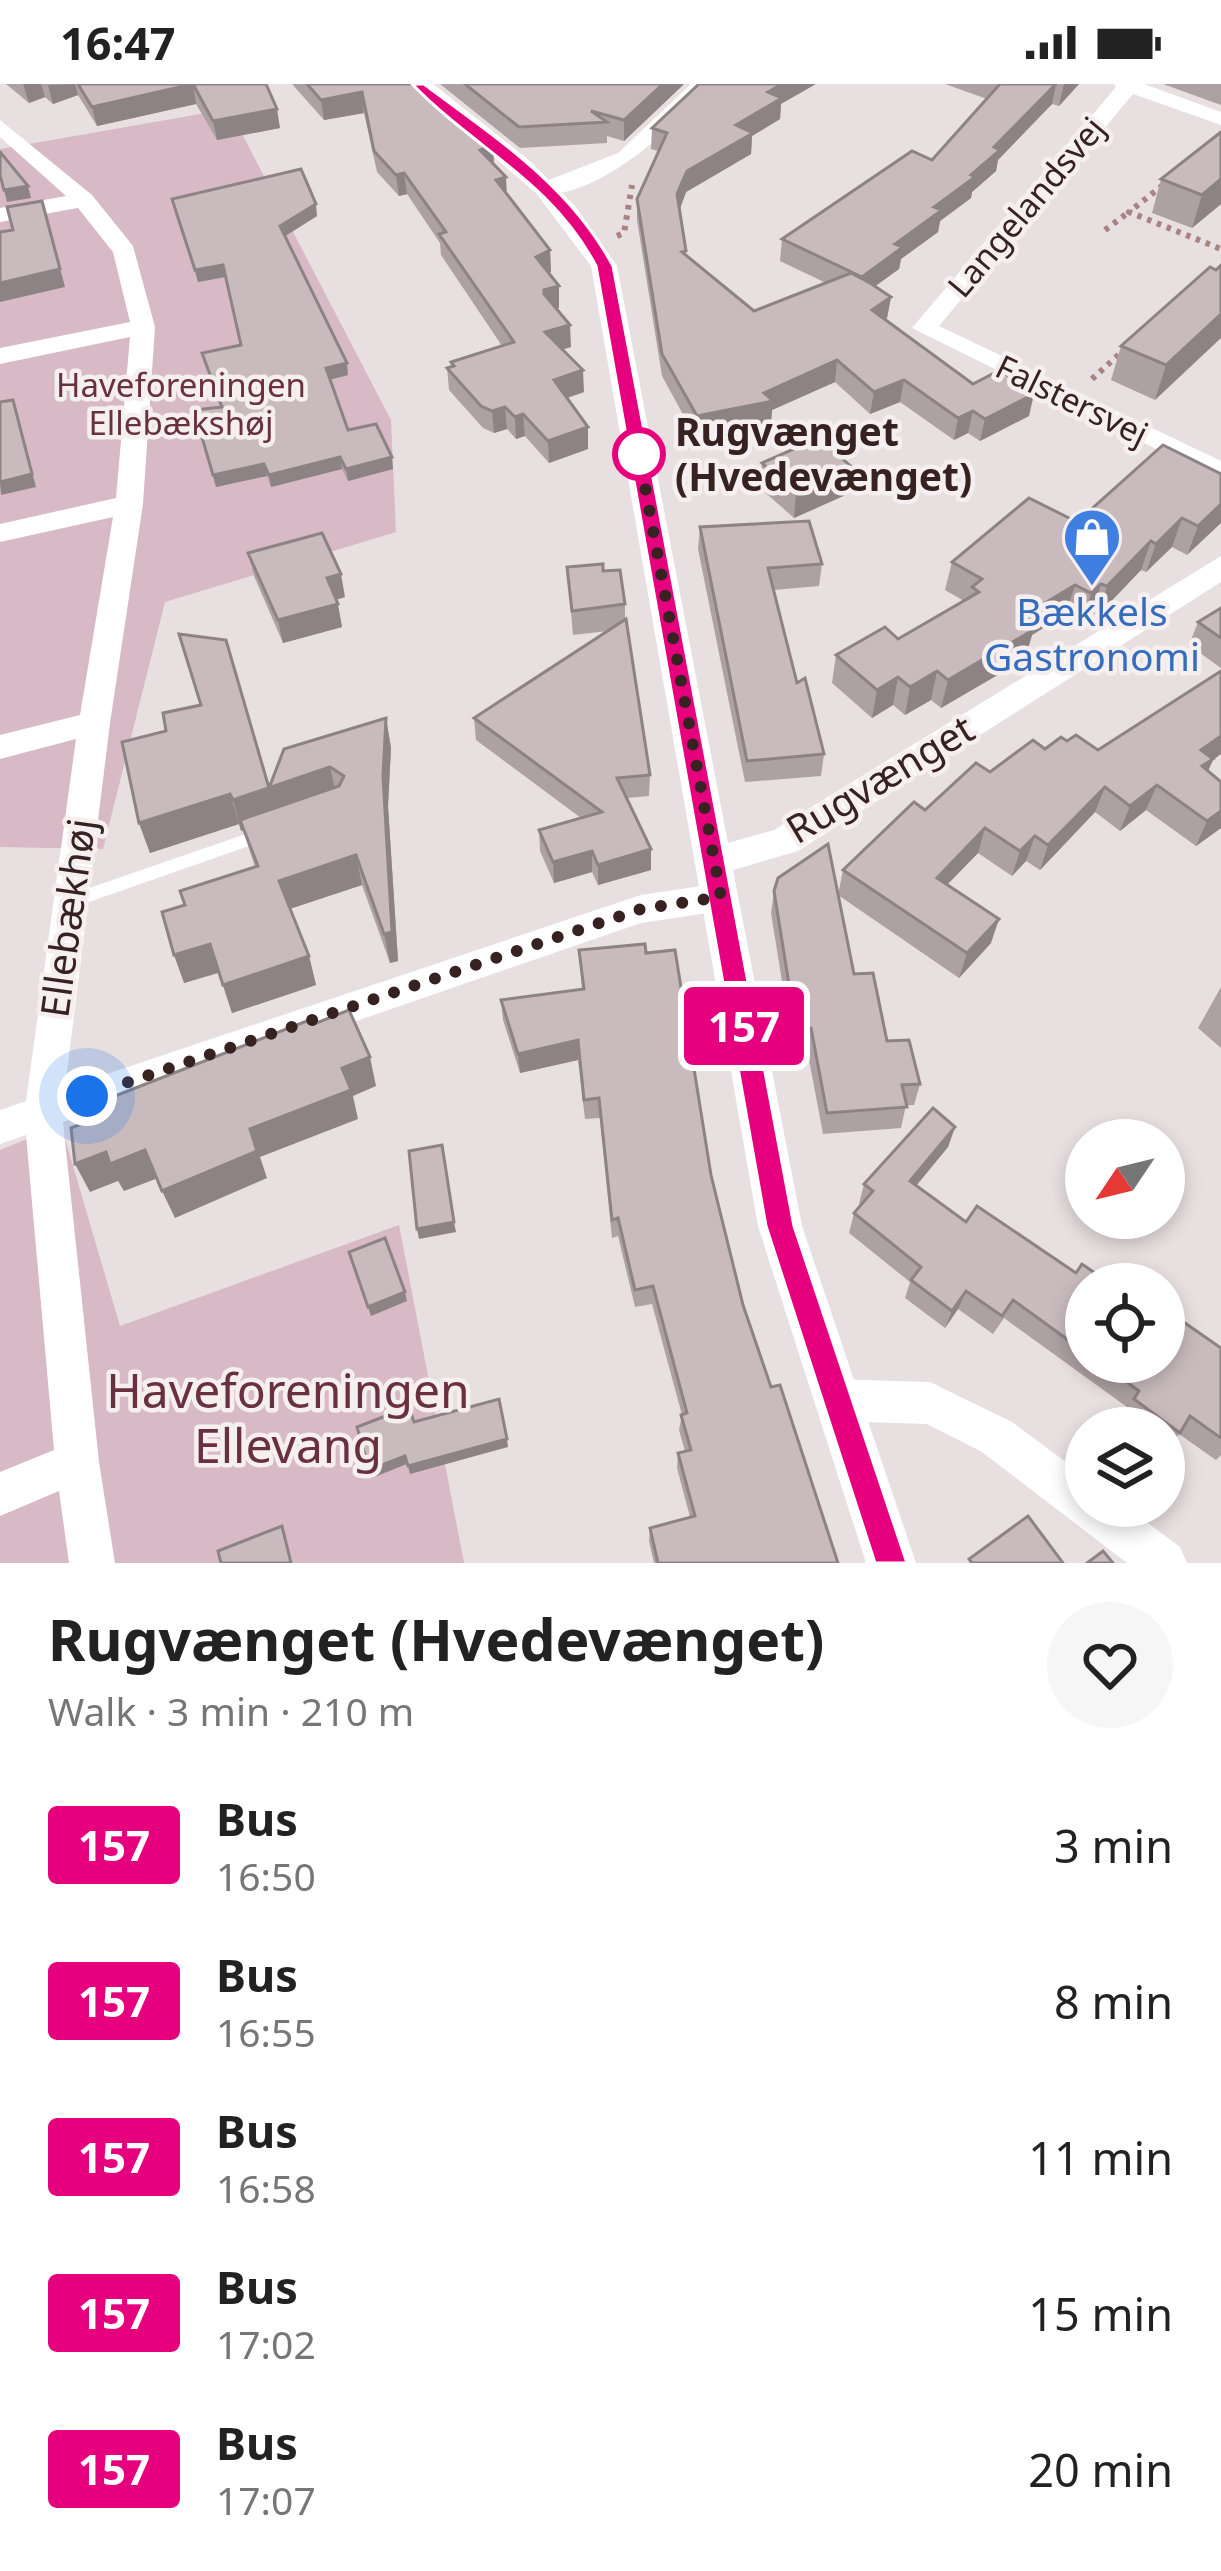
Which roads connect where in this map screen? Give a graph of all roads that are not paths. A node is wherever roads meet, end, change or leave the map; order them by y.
1 (419, 84) edge
2 (703, 84) edge
3 (1127, 84) edge
4 (1221, 119) edge
5 (11, 135) edge
6 (549, 188) junction
7 (84, 200) junction
8 (0, 215) edge
9 (142, 327) junction
10 (924, 328) joint
11 (0, 356) edge
12 (1221, 472) edge
13 (129, 503) junction
14 (0, 532) edge
15 (1221, 567) edge
16 (94, 723) junction
17 (0, 747) edge
18 (271, 832) edge
19 (718, 879) junction
20 (71, 902) junction
21 (43, 1112) junction
22 (0, 1127) edge
23 (836, 1400) junction
24 (77, 1462) junction
25 (1065, 1488) edge
26 (0, 1494) edge
27 (1116, 1527) edge
28 (92, 1563) edge
29 (891, 1563) edge
30 (1164, 1563) edge

1 - 6 street
2 - 6 street
3 - 4 street
3 - 10 street, Langelandsvej
5 - 7 street, Ellebækhøj
6 - 19 street
7 - 8 street
7 - 9 street, Ellebækhøj
9 - 11 street
9 - 13 street, Ellebækhøj
10 - 12 street, Falstersvej
13 - 14 street
13 - 16 street, Ellebækhøj
15 - 19 street, Rugvænget
16 - 17 street
16 - 20 street, Ellebækhøj
18 - 20 lane
19 - 21 street
19 - 23 street
20 - 21 street, Ellebækhøj
21 - 22 street
21 - 24 street, Ellebækhøj
23 - 25 street
23 - 29 street
24 - 26 street
24 - 28 street, Ellebækhøj
27 - 30 street

